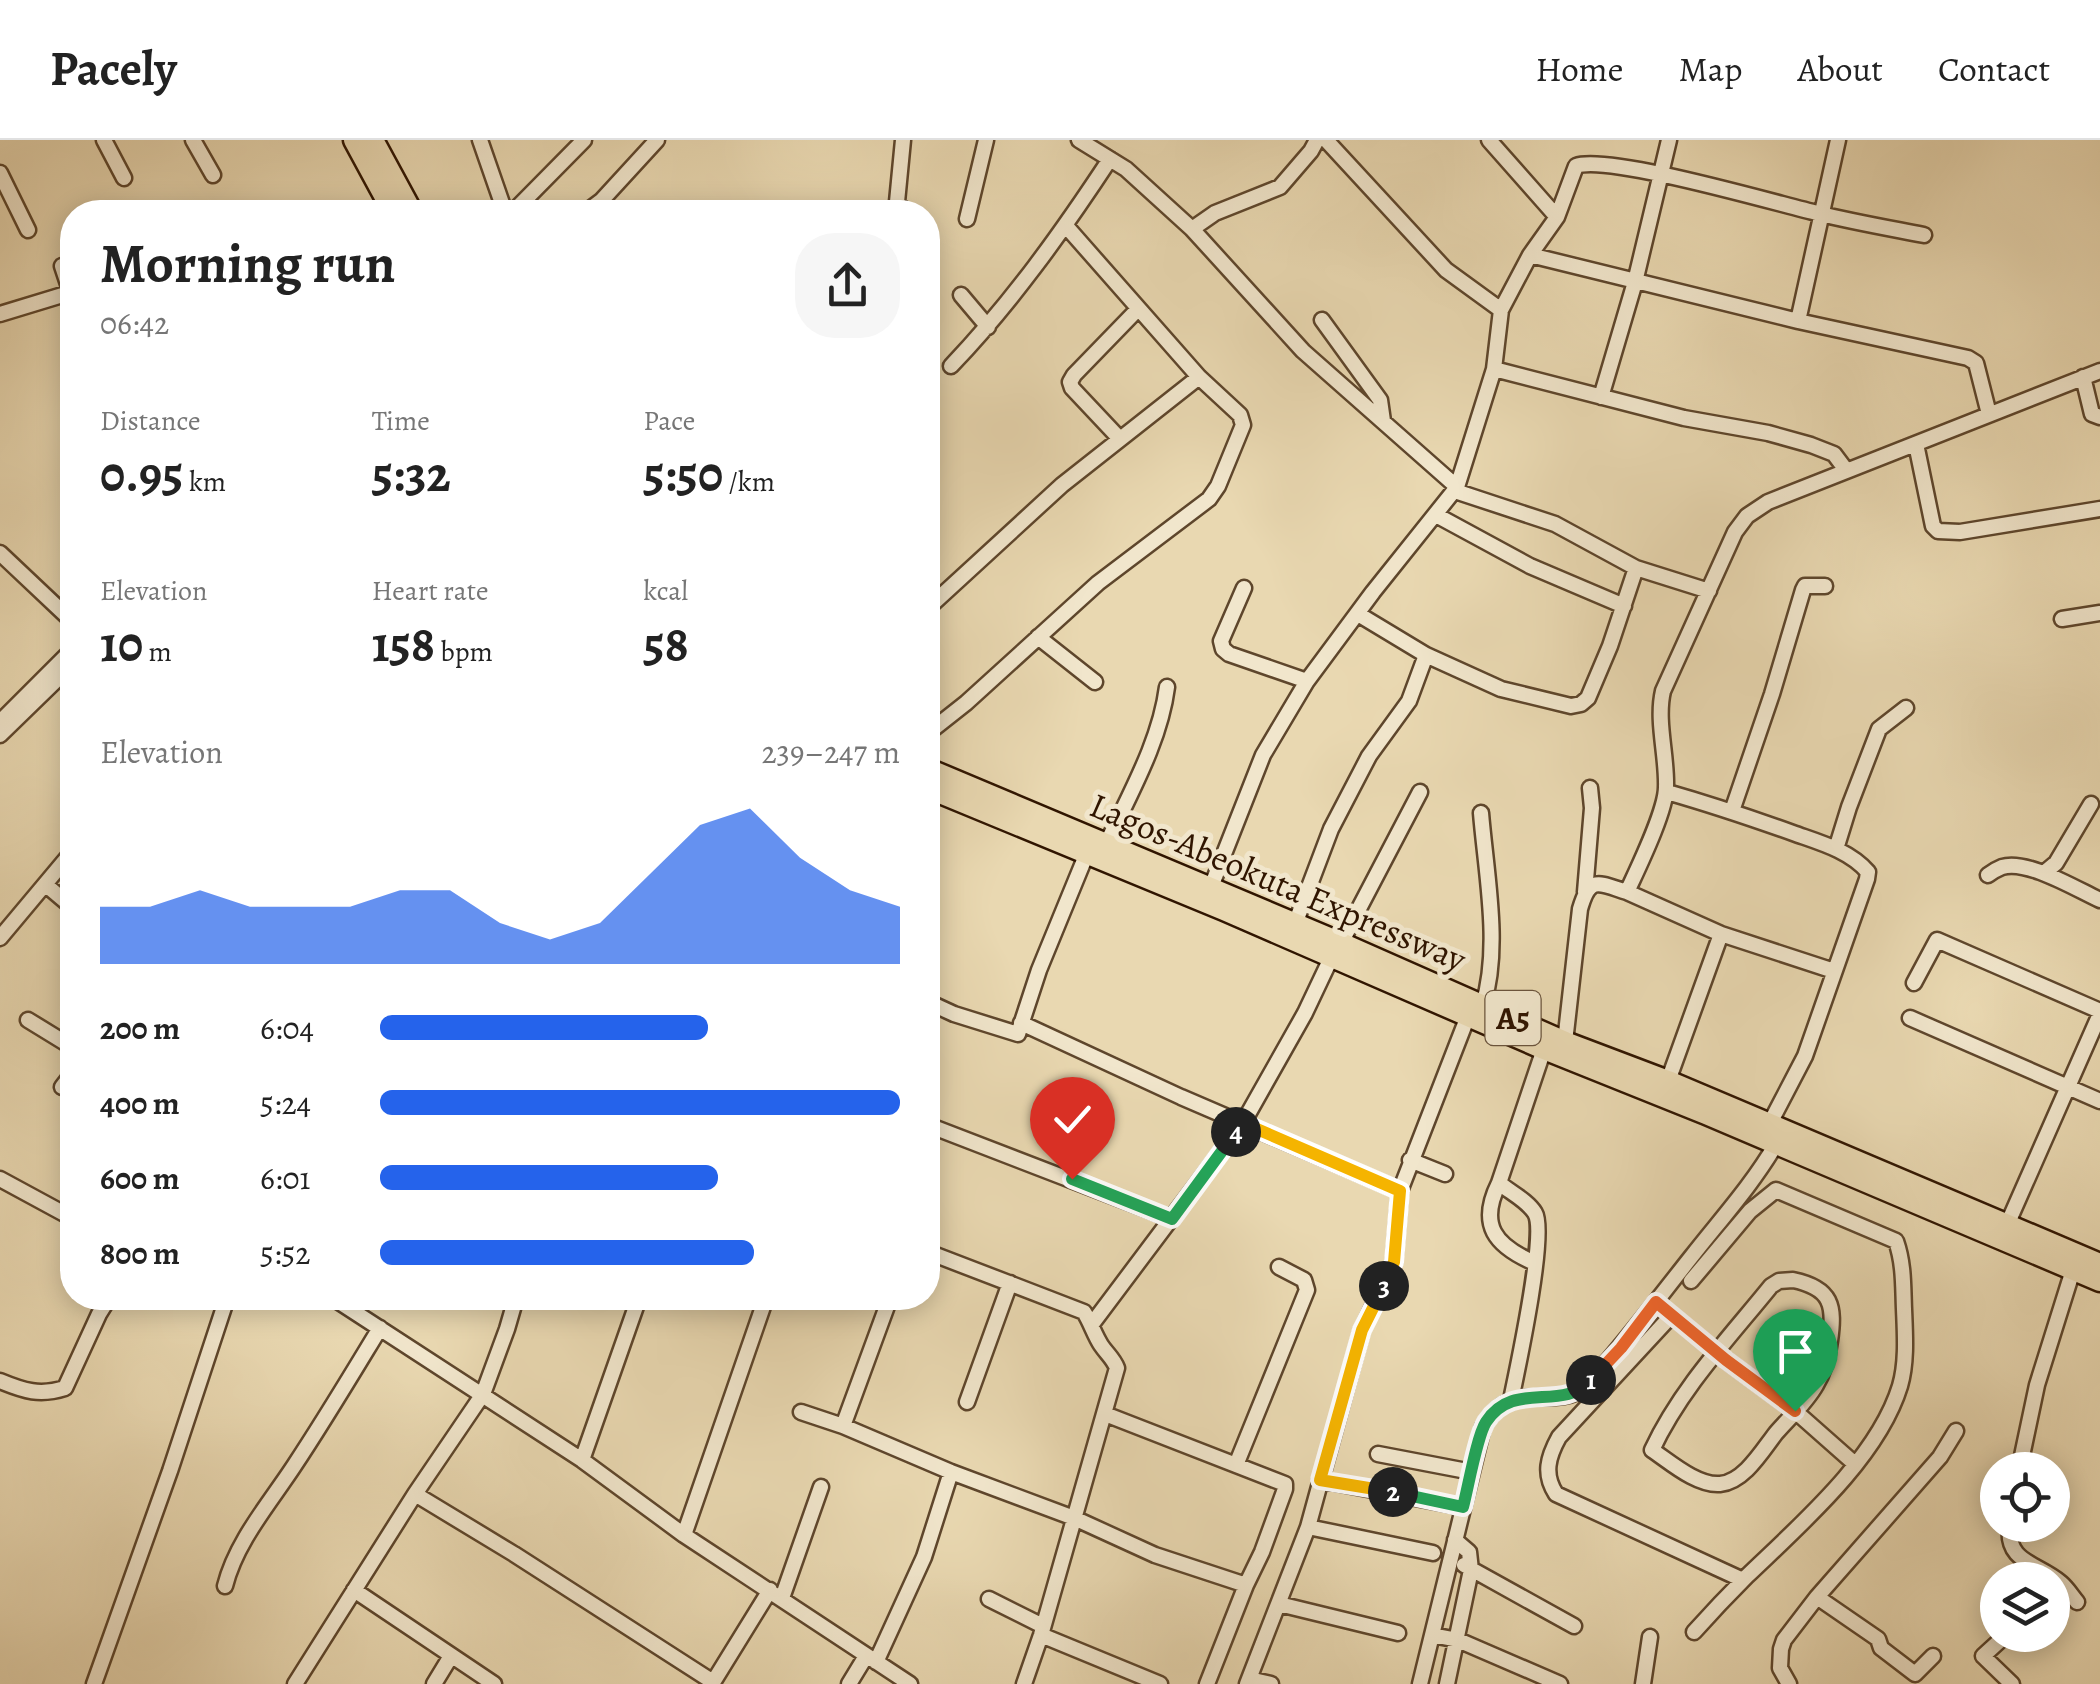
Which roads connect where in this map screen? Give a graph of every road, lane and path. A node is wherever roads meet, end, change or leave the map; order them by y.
1 (104, 140) edge
2 (192, 140) edge
3 (354, 140) edge
4 (372, 140) edge
5 (480, 140) edge
6 (584, 140) edge
7 (657, 140) edge
8 (903, 140) edge
9 (986, 140) edge
10 (1079, 140) edge
11 (1297, 140) edge
12 (1326, 140) edge
13 (1489, 140) edge
14 (1669, 140) edge
15 (1838, 140) edge
16 (1314, 146) edge
17 (1103, 150) edge
18 (0, 173) edge
19 (213, 175) dead end
20 (1660, 175) junction
21 (124, 178) dead end
22 (386, 200) edge
23 (405, 200) edge
24 (501, 200) edge
25 (525, 200) edge
26 (602, 200) edge
27 (897, 200) edge
28 (1822, 214) junction
29 (1557, 217) junction
30 (966, 218) dead end
31 (1066, 226) junction
32 (1192, 229) junction
33 (28, 230) dead end
34 (1924, 235) dead end
35 (1530, 255) junction
36 (1635, 282) junction
37 (961, 295) dead end
38 (60, 296) edge
39 (1138, 309) junction
40 (1501, 310) junction
41 (0, 314) edge
42 (1322, 320) dead end
43 (1798, 321) junction
44 (988, 327) junction
45 (951, 366) dead end
46 (1494, 369) junction
47 (2100, 371) edge
48 (1199, 377) junction
49 (2083, 377) junction
50 (1601, 397) junction
51 (1989, 414) junction
52 (2100, 418) edge
53 (1384, 422) junction
54 (1120, 440) junction
55 (1916, 444) junction
56 (1846, 470) junction
57 (1456, 489) junction
58 (2100, 509) edge
59 (1436, 515) junction
60 (3, 561) edge
61 (1636, 568) junction
62 (1824, 586) dead end
63 (1244, 588) dead end
64 (1709, 591) junction
65 (940, 597) edge
66 (1624, 606) junction
67 (60, 611) edge
68 (1358, 614) junction
69 (2100, 614) edge
70 (2062, 618) dead end
71 (1038, 637) junction
72 (1426, 655) junction
73 (60, 662) edge
74 (60, 677) edge
75 (1095, 682) dead end
76 (1307, 682) junction
77 (1167, 687) dead end
78 (1906, 708) dead end
79 (0, 722) edge
80 (940, 723) edge
81 (0, 736) edge
82 (940, 775) edge
83 (1590, 788) dead end
84 (940, 792) edge
85 (1420, 792) dead end
86 (1667, 792) junction
87 (2091, 804) dead end
88 (1732, 811) junction
89 (1481, 813) dead end
90 (1096, 849) junction
91 (1836, 849) junction
92 (60, 867) edge
93 (2044, 873) junction
94 (1988, 874) dead end
95 (46, 885) junction
96 (1210, 887) junction
97 (1585, 892) junction
98 (1628, 892) junction
99 (60, 897) edge
100 (2100, 900) edge
101 (1295, 924) junction
102 (1722, 934) junction
103 (0, 938) edge
104 (1336, 950) junction
105 (1834, 972) junction
106 (1914, 984) dead end
107 (940, 1008) edge
108 (1476, 1010) junction
109 (2100, 1013) edge
110 (1910, 1018) dead end
111 (28, 1020) dead end
112 (1021, 1023) junction
113 (60, 1040) edge
114 (1565, 1042) junction
115 (1544, 1048) junction
116 (1668, 1081) junction
117 (2068, 1087) junction
118 (2100, 1101) edge
119 (1243, 1123) junction
120 (940, 1130) edge
121 (1772, 1135) junction
122 (1410, 1160) junction
123 (1446, 1174) dead end
124 (0, 1179) edge
125 (1499, 1183) junction
126 (1400, 1191) junction
127 (60, 1212) edge
128 (1172, 1219) junction
129 (2007, 1224) junction
130 (940, 1257) edge
131 (1534, 1263) junction
132 (2100, 1264) edge
133 (1279, 1267) dead end
134 (2073, 1270) junction
135 (1691, 1281) dead end
136 (2100, 1281) edge
137 (1010, 1283) junction
138 (1656, 1302) junction
139 (102, 1310) edge
140 (220, 1310) edge
141 (358, 1310) edge
142 (513, 1310) edge
143 (635, 1310) edge
144 (762, 1310) edge
145 (886, 1310) edge
146 (1672, 1315) junction
147 (1092, 1324) junction
148 (380, 1328) junction
149 (1716, 1351) junction
150 (0, 1380) edge
151 (482, 1394) junction
152 (1511, 1400) junction
153 (967, 1402) dead end
154 (1795, 1411) junction
155 (801, 1412) dead end
156 (1105, 1414) junction
157 (844, 1426) junction
158 (1956, 1431) dead end
159 (2023, 1452) edge
160 (1378, 1454) dead end
161 (582, 1460) junction
162 (1855, 1464) junction
163 (1236, 1465) junction
164 (951, 1472) junction
165 (1472, 1472) junction
166 (1320, 1480) junction
167 (822, 1487) dead end
168 (415, 1494) junction
169 (1463, 1507) junction
170 (1074, 1518) junction
171 (1308, 1527) junction
172 (684, 1535) junction
173 (1455, 1540) junction
174 (1433, 1553) dead end
175 (1450, 1556) junction
176 (1470, 1570) junction
177 (1743, 1580) junction
178 (1246, 1584) junction
179 (225, 1586) dead end
180 (354, 1590) junction
181 (776, 1594) junction
182 (1818, 1597) junction
183 (2070, 1597) edge
184 (989, 1599) dead end
185 (2077, 1602) dead end
186 (1280, 1604) junction
187 (1574, 1626) dead end
188 (1042, 1630) junction
189 (1694, 1632) dead end
190 (1398, 1634) dead end
191 (1432, 1635) junction
192 (1650, 1637) dead end
193 (1458, 1640) junction
194 (1987, 1652) edge
195 (451, 1656) junction
196 (1932, 1656) dead end
197 (871, 1659) junction
198 (1911, 1679) edge
199 (1248, 1681) edge
200 (712, 1683) edge
201 (94, 1684) edge
202 (295, 1684) edge
203 (434, 1684) edge
204 (494, 1684) edge
205 (848, 1684) edge
206 (910, 1684) edge
207 (1024, 1684) edge
208 (1160, 1684) edge
209 (1207, 1684) edge
210 (1271, 1684) edge
211 (1420, 1684) edge
212 (1447, 1684) edge
213 (1560, 1684) edge
214 (1643, 1684) edge
215 (1789, 1684) edge
216 (2012, 1684) edge

1 - 21 street
2 - 19 street
3 - 22 highway
4 - 23 highway
5 - 24 street
6 - 25 street
7 - 26 street
8 - 27 street
9 - 30 street
10 - 17 street
11 - 16 street
12 - 40 street
13 - 29 street
14 - 20 street
15 - 28 street
16 - 32 street
17 - 31 street
17 - 32 street
18 - 33 street
20 - 28 street
20 - 29 street
20 - 36 street
28 - 34 street
28 - 43 street
29 - 35 street
31 - 39 street
31 - 44 street
32 - 53 street
35 - 36 street
35 - 40 street
36 - 43 street
36 - 50 street
37 - 44 street
38 - 41 street
39 - 48 street
39 - 54 street
40 - 46 street
42 - 53 street
43 - 51 street
44 - 45 street
46 - 50 street
46 - 57 street
47 - 49 street
48 - 54 street
48 - 71 street
49 - 51 street
49 - 52 street
50 - 56 street
51 - 55 street
53 - 57 street
54 - 65 street
55 - 56 street
55 - 58 street
56 - 64 street
57 - 59 street
57 - 61 street
59 - 66 street
59 - 68 street
60 - 67 street
61 - 64 street
61 - 66 street
62 - 88 street
63 - 76 street
64 - 86 street
66 - 72 street
68 - 72 street
68 - 76 street
69 - 70 street
71 - 75 street
71 - 80 street
72 - 101 street
73 - 79 street
74 - 81 street
76 - 96 street
77 - 90 street
78 - 91 street
82 - 90 highway, Lagos-Abeokuta Expressway / A5
83 - 97 street
84 - 90 highway, Lagos-Abeokuta Expressway / A5
85 - 104 street
86 - 88 street
86 - 98 street
87 - 93 street
88 - 91 street
89 - 108 street
90 - 96 highway, Lagos-Abeokuta Expressway / A5
90 - 104 highway, Lagos-Abeokuta Expressway / A5
90 - 112 street
91 - 105 street
92 - 95 street
93 - 94 street
93 - 100 street
95 - 99 street
95 - 103 street
96 - 101 highway, Lagos-Abeokuta Expressway / A5
97 - 98 street
97 - 114 street
98 - 102 street
101 - 104 highway, Lagos-Abeokuta Expressway / A5
102 - 105 street
102 - 116 street
104 - 108 highway, Lagos-Abeokuta Expressway / A5
104 - 119 street
105 - 121 street
106 - 109 street
107 - 112 street
108 - 114 highway, Lagos-Abeokuta Expressway / A5
108 - 115 highway, Lagos-Abeokuta Expressway / A5
108 - 122 street
109 - 117 street
110 - 117 street
111 - 113 street
112 - 119 street
114 - 116 highway, Lagos-Abeokuta Expressway / A5
115 - 121 highway, Lagos-Abeokuta Expressway / A5
115 - 125 street
116 - 121 highway, Lagos-Abeokuta Expressway / A5
117 - 118 street
117 - 129 street
119 - 126 street
119 - 128 street
120 - 128 street
121 - 129 highway, Lagos-Abeokuta Expressway / A5
121 - 134 highway, Lagos-Abeokuta Expressway / A5
121 - 138 street
122 - 123 street
122 - 126 street
124 - 127 street
125 - 131 street
125 - 131 street
126 - 166 street
128 - 147 street
129 - 132 highway, Lagos-Abeokuta Expressway / A5
130 - 137 street
131 - 152 street
133 - 163 street
134 - 136 highway, Lagos-Abeokuta Expressway / A5
134 - 159 street
135 - 162 street
137 - 147 street
137 - 153 street
138 - 146 street
138 - 152 street
139 - 150 street
140 - 201 street
141 - 148 street
142 - 151 street
143 - 161 street
144 - 172 street
145 - 157 street
146 - 149 street
146 - 177 street
147 - 156 street
148 - 151 street
148 - 179 street
149 - 154 street
149 - 154 street
149 - 154 street
151 - 161 street
151 - 168 street
152 - 165 street
154 - 162 street
155 - 157 street
156 - 163 street
156 - 170 street
157 - 164 street
158 - 182 street
160 - 165 street
161 - 172 street
162 - 177 street
163 - 178 street
164 - 170 street
164 - 197 street
165 - 169 street
166 - 169 street
166 - 171 street
167 - 181 street
168 - 180 street
168 - 200 street
169 - 173 street
170 - 178 street
170 - 188 street
171 - 174 street
171 - 186 street
172 - 181 street
173 - 175 street
173 - 176 street
175 - 176 street
175 - 191 street
176 - 187 street
176 - 193 street
177 - 189 street
178 - 209 street
180 - 195 street
180 - 202 street
181 - 197 street
181 - 200 street
182 - 198 street
182 - 215 street
183 - 185 street
184 - 188 street
186 - 190 street
186 - 199 street
188 - 207 street
188 - 208 street
191 - 193 street
191 - 211 street
192 - 214 street
193 - 212 street
193 - 213 street
194 - 216 street
195 - 203 street
195 - 204 street
196 - 198 street
197 - 205 street
197 - 206 street
199 - 210 street

